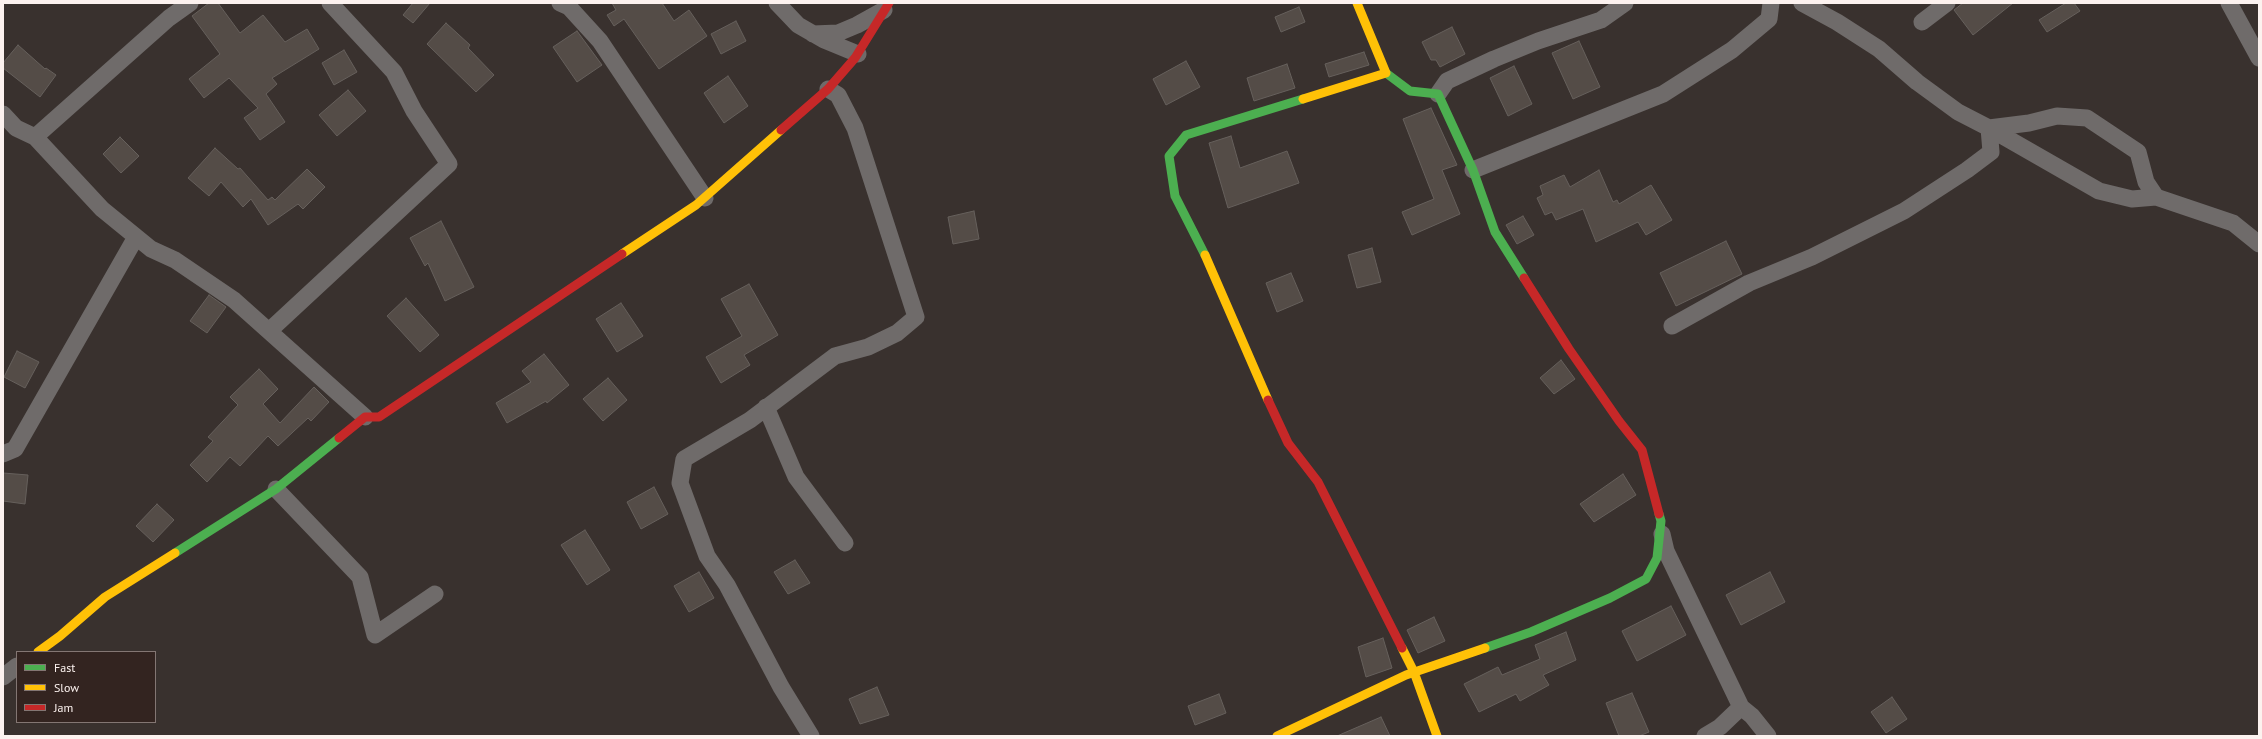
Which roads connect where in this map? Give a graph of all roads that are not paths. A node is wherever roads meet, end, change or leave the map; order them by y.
1 (190, 3) edge
2 (330, 3) edge
3 (560, 3) edge
4 (777, 3) edge
5 (1357, 3) edge
6 (1625, 3) edge
7 (1771, 3) edge
8 (1802, 3) edge
9 (1947, 3) edge
10 (2229, 3) edge
11 (886, 7) edge
12 (1922, 22) dead end
13 (813, 34) junction
14 (858, 54) junction
15 (2259, 58) edge
16 (1386, 73) junction
17 (828, 89) junction
18 (1438, 94) junction
19 (3, 114) edge
20 (1989, 128) junction
21 (35, 137) junction
22 (1472, 170) junction
23 (2156, 197) junction
24 (705, 198) junction
25 (136, 237) junction
26 (2259, 244) edge
27 (1672, 326) dead end
28 (268, 331) junction
29 (766, 407) junction
30 (365, 417) junction
31 (3, 454) edge
32 (276, 489) junction
33 (1660, 529) junction
34 (845, 543) dead end
35 (435, 594) dead end
36 (39, 651) edge
37 (16, 667) edge
38 (1414, 672) junction
39 (3, 676) edge
40 (1741, 707) junction
41 (811, 736) edge
42 (1277, 736) edge
43 (1437, 736) edge
44 (1704, 736) edge
45 (1768, 736) edge

1 - 21 street
2 - 28 street
3 - 24 street
4 - 13 street
5 - 16 street
6 - 18 street
7 - 22 street
8 - 20 street
9 - 12 street
10 - 15 street
11 - 13 street
11 - 14 street
13 - 14 street
14 - 17 street
16 - 18 street
16 - 38 street
17 - 24 street
17 - 29 street
18 - 22 street
19 - 21 street
20 - 23 street
20 - 23 street
20 - 27 street
21 - 25 street
22 - 33 street
23 - 26 street
24 - 30 street
25 - 28 street
25 - 31 street
28 - 30 street
29 - 34 street
29 - 41 street
30 - 32 street
32 - 35 street
32 - 36 street
33 - 38 street
33 - 40 street
37 - 39 street
38 - 42 street
38 - 43 street
40 - 44 street
40 - 45 street

